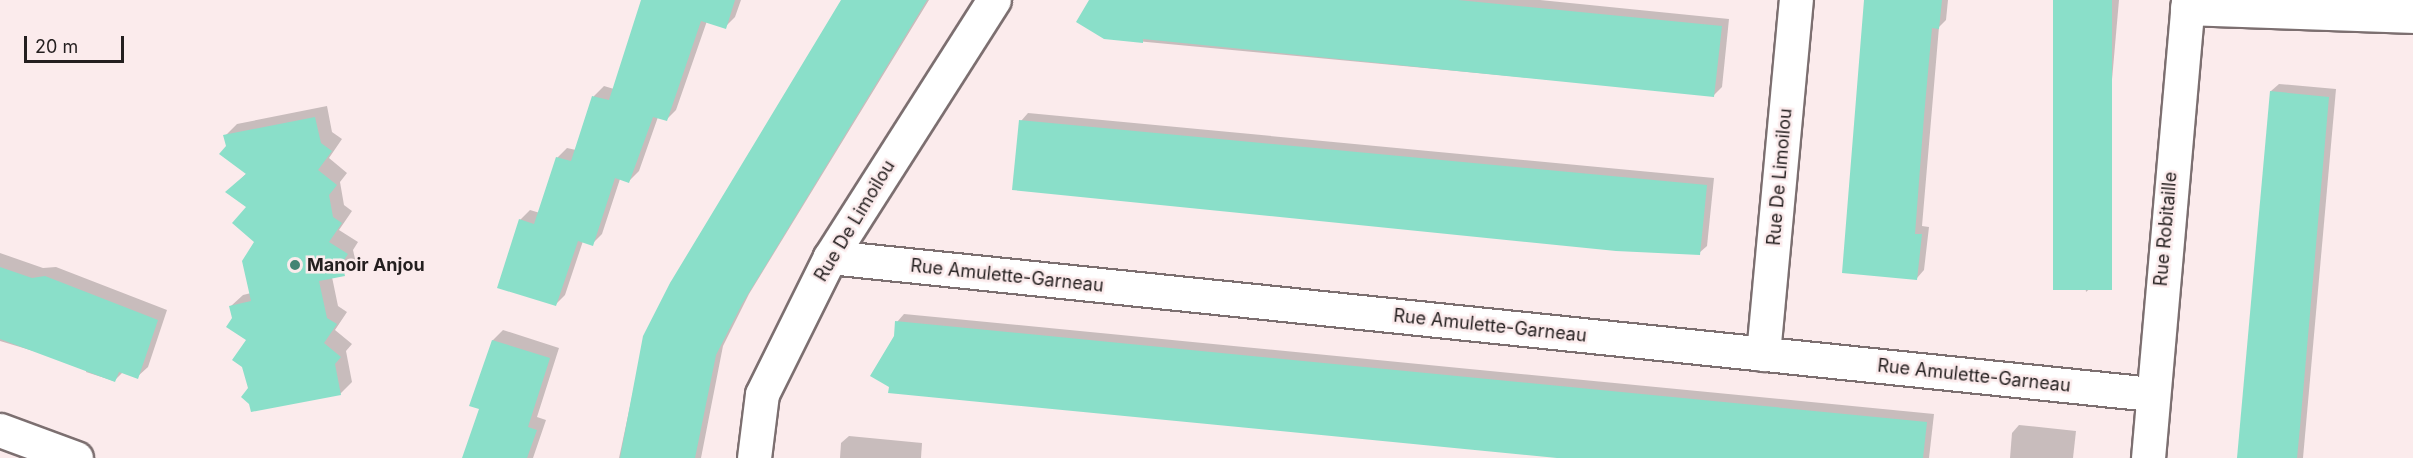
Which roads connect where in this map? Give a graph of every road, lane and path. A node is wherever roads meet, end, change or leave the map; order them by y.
1 (994, 0) edge
2 (1796, 0) edge
3 (2187, 4) edge
4 (2413, 16) edge
5 (830, 257) junction
6 (1764, 354) junction
7 (2151, 394) junction
8 (0, 430) edge
9 (76, 458) edge
10 (754, 458) edge
11 (2148, 458) edge

1 - 5 street, Rue De Limoilou
2 - 6 street, Rue De Limoilou
3 - 4 street
3 - 7 street, Rue Robitaille
5 - 6 street, Rue Amulette-Garneau
5 - 10 street, Rue De Limoilou
6 - 7 street, Rue Amulette-Garneau
7 - 11 street, Rue Robitaille
8 - 9 street

